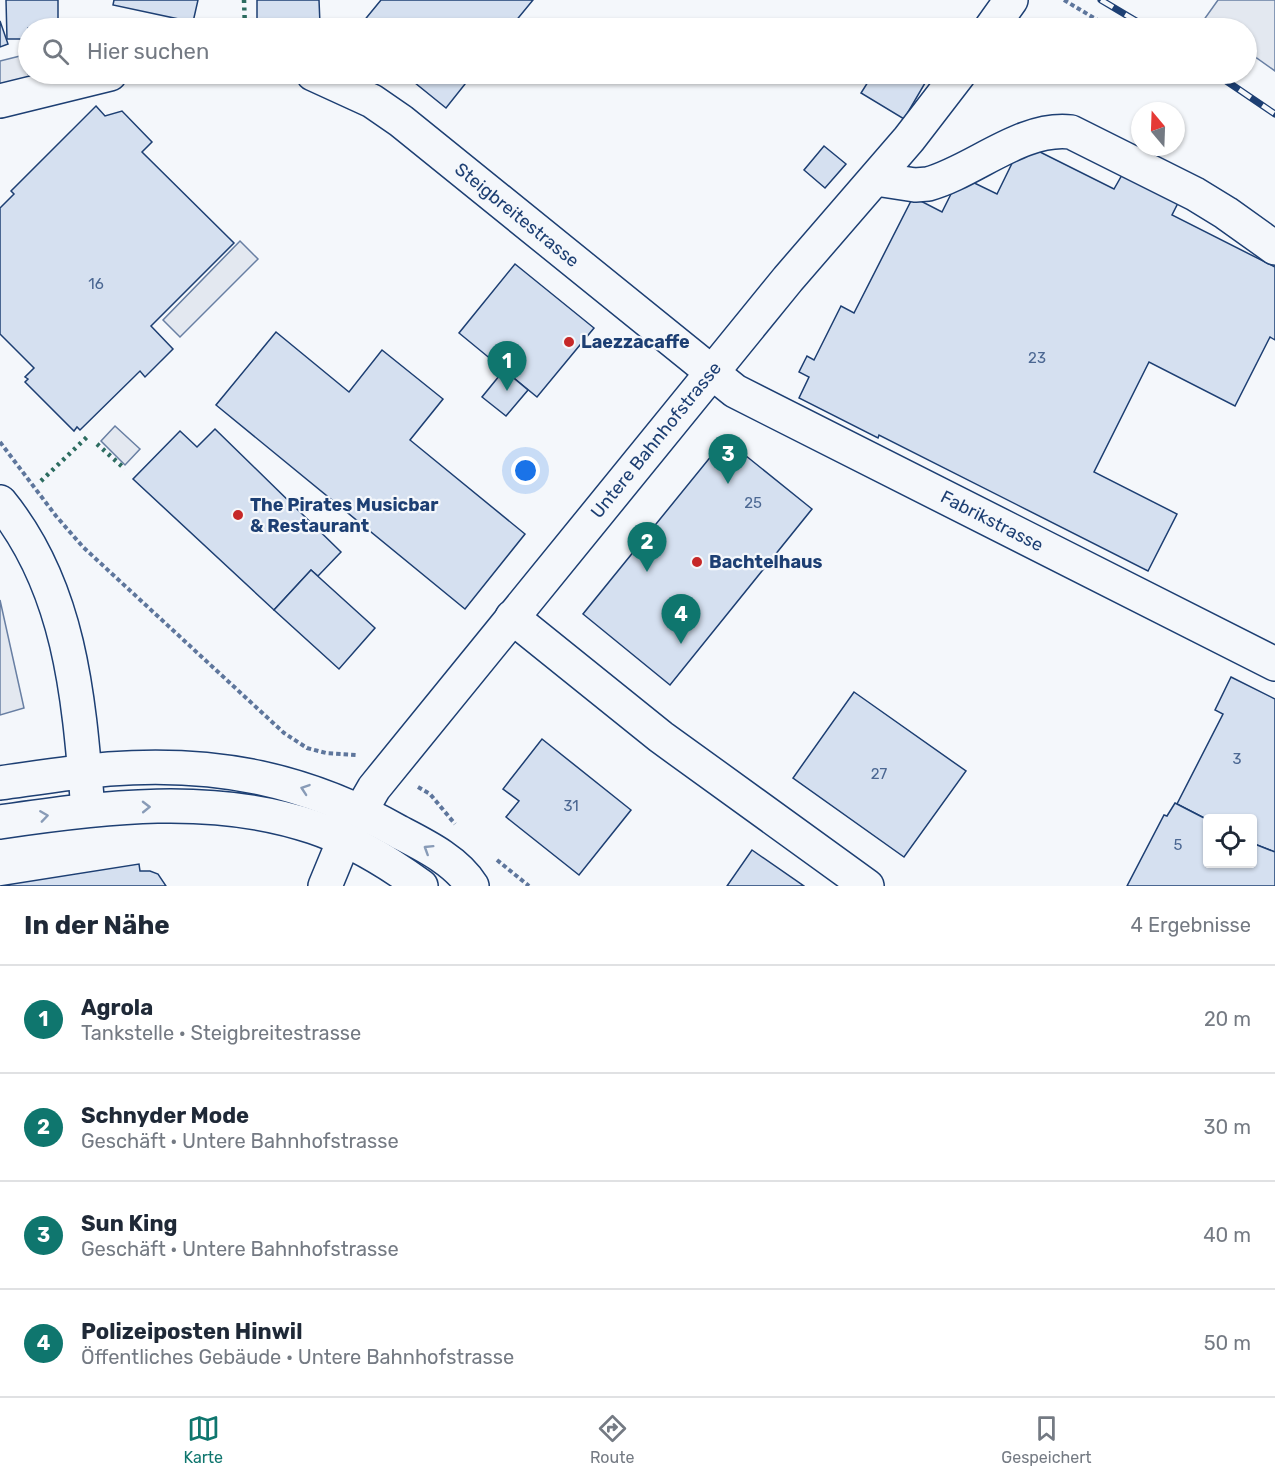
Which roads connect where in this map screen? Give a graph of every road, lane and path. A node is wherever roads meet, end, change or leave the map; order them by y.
1 (1011, 0) edge
2 (1064, 0) edge
3 (998, 18) edge
4 (1094, 18) edge
5 (69, 84) edge
6 (336, 84) edge
7 (951, 84) edge
8 (0, 101) edge
9 (876, 179) junction
10 (1275, 248) edge
11 (711, 373) junction
12 (0, 442) edge
13 (0, 502) edge
14 (512, 617) junction
15 (1275, 664) edge
16 (390, 769) junction
17 (85, 772) junction
18 (0, 783) edge
19 (88, 810) junction
20 (359, 812) junction
21 (0, 822) edge
22 (456, 825) dead end
23 (344, 840) junction
24 (325, 886) edge
25 (421, 886) edge
26 (472, 886) edge
27 (867, 886) edge

1 - 3 street
2 - 4 path
5 - 8 street
6 - 11 street, Steigbreitestrasse
7 - 9 street, Untere Bahnhofstrasse
9 - 10 street
9 - 11 street, Untere Bahnhofstrasse
11 - 14 street, Untere Bahnhofstrasse
11 - 15 street, Fabrikstrasse
12 - 16 path
13 - 17 street
14 - 16 street, Untere Bahnhofstrasse
14 - 27 street
16 - 20 street, Untere Bahnhofstrasse
16 - 22 path
17 - 18 street
17 - 19 street
20 -> 17 street
21 -> 19 street
19 -> 23 street
20 - 23 street, Untere Bahnhofstrasse
26 -> 20 street
23 - 24 street, Untere Bahnhofstrasse
23 - 25 street

